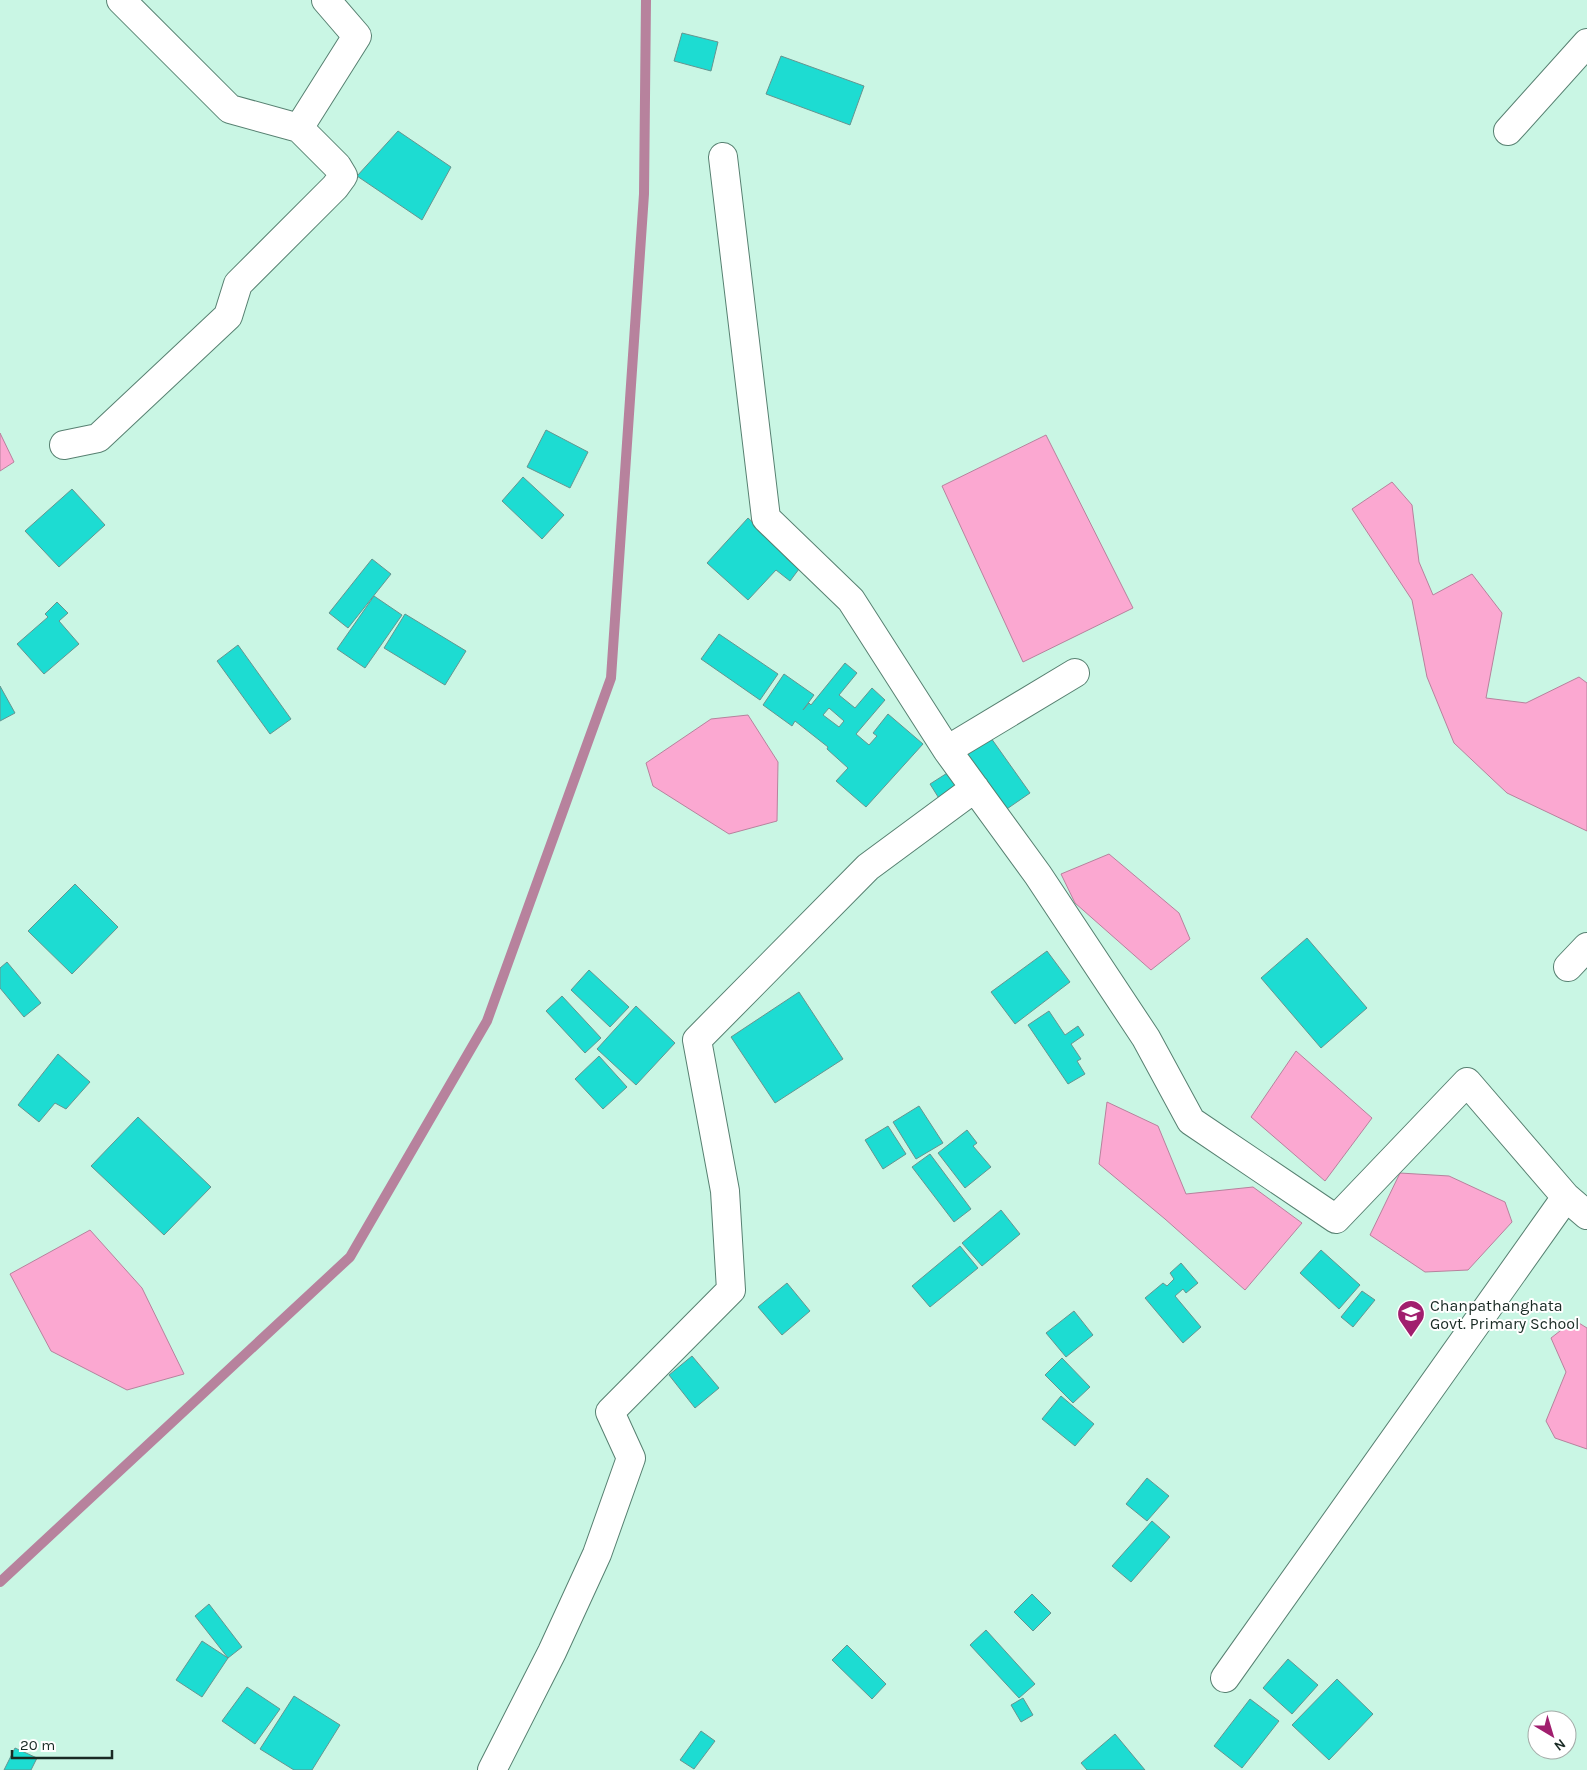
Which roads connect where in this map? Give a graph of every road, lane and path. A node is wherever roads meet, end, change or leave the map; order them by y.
1 (121, 0) edge
2 (326, 0) edge
3 (1587, 43) edge
4 (299, 128) junction
5 (1508, 131) dead end
6 (723, 157) dead end
7 (64, 445) dead end
8 (1075, 673) dead end
9 (947, 750) junction
10 (975, 788) junction
11 (1587, 947) edge
12 (1568, 967) dead end
13 (1566, 1197) junction
14 (1587, 1215) edge
15 (1225, 1678) dead end
16 (492, 1770) edge

1 - 4 street
2 - 4 street
3 - 5 street
4 - 7 street
6 - 9 street
8 - 9 street
9 - 10 street
10 - 13 street
10 - 16 street
11 - 12 street
13 - 14 street
13 - 15 street

